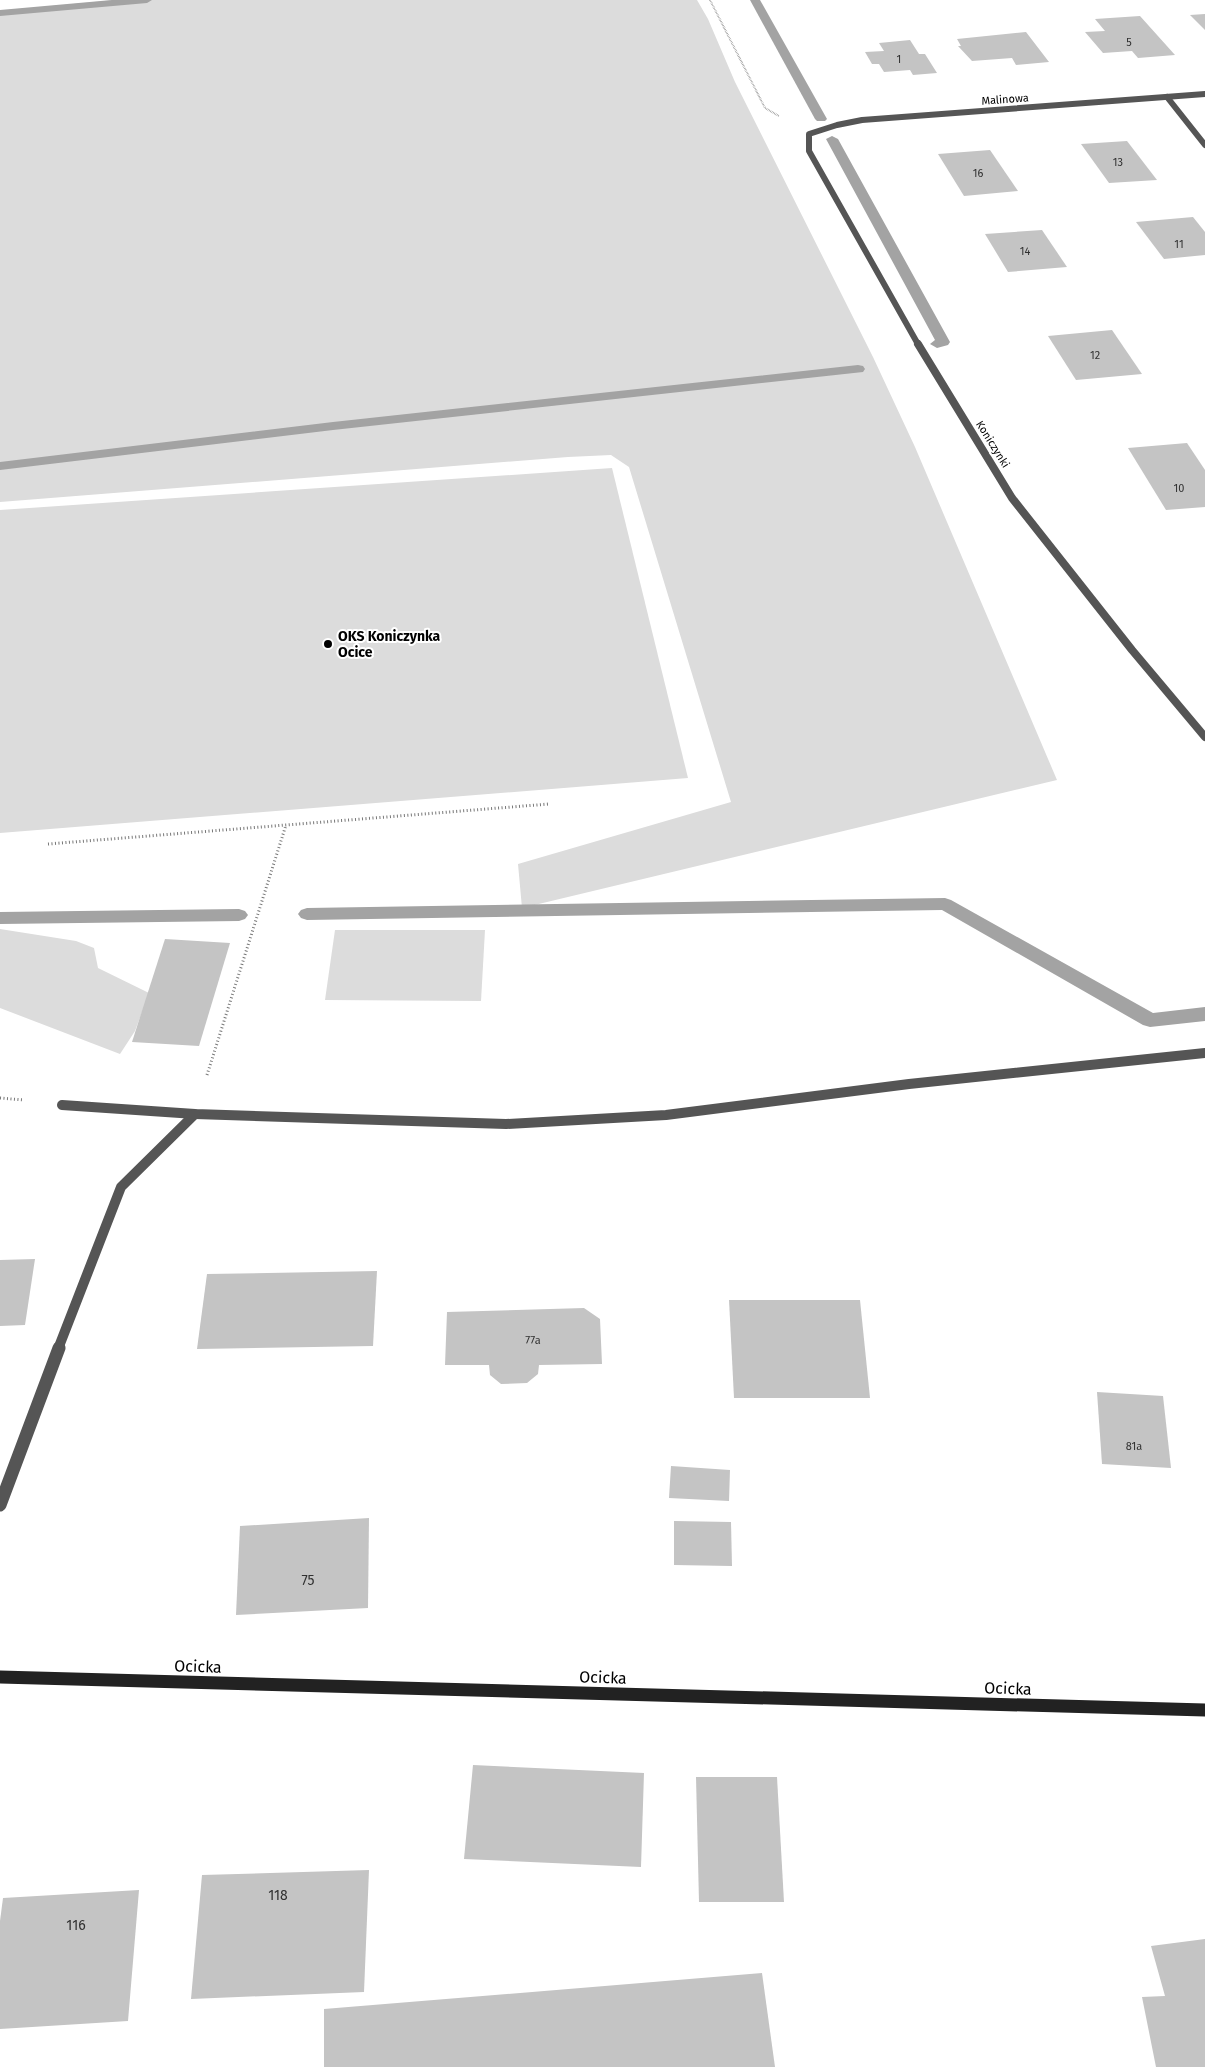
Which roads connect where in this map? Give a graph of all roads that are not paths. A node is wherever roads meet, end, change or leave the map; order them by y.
1 (1205, 94) edge
2 (1167, 98) junction
3 (809, 134) joint
4 (1205, 145) edge
5 (1205, 737) edge
6 (1205, 1053) edge
7 (62, 1105) dead end
8 (195, 1114) junction
9 (0, 1506) edge
10 (0, 1677) edge
11 (1205, 1710) edge

1 - 2 street, Malinowa
2 - 3 street, Malinowa
2 - 4 street
3 - 5 street, Koniczynki
6 - 8 street
7 - 8 street
8 - 9 street
10 - 11 street, Ocicka

